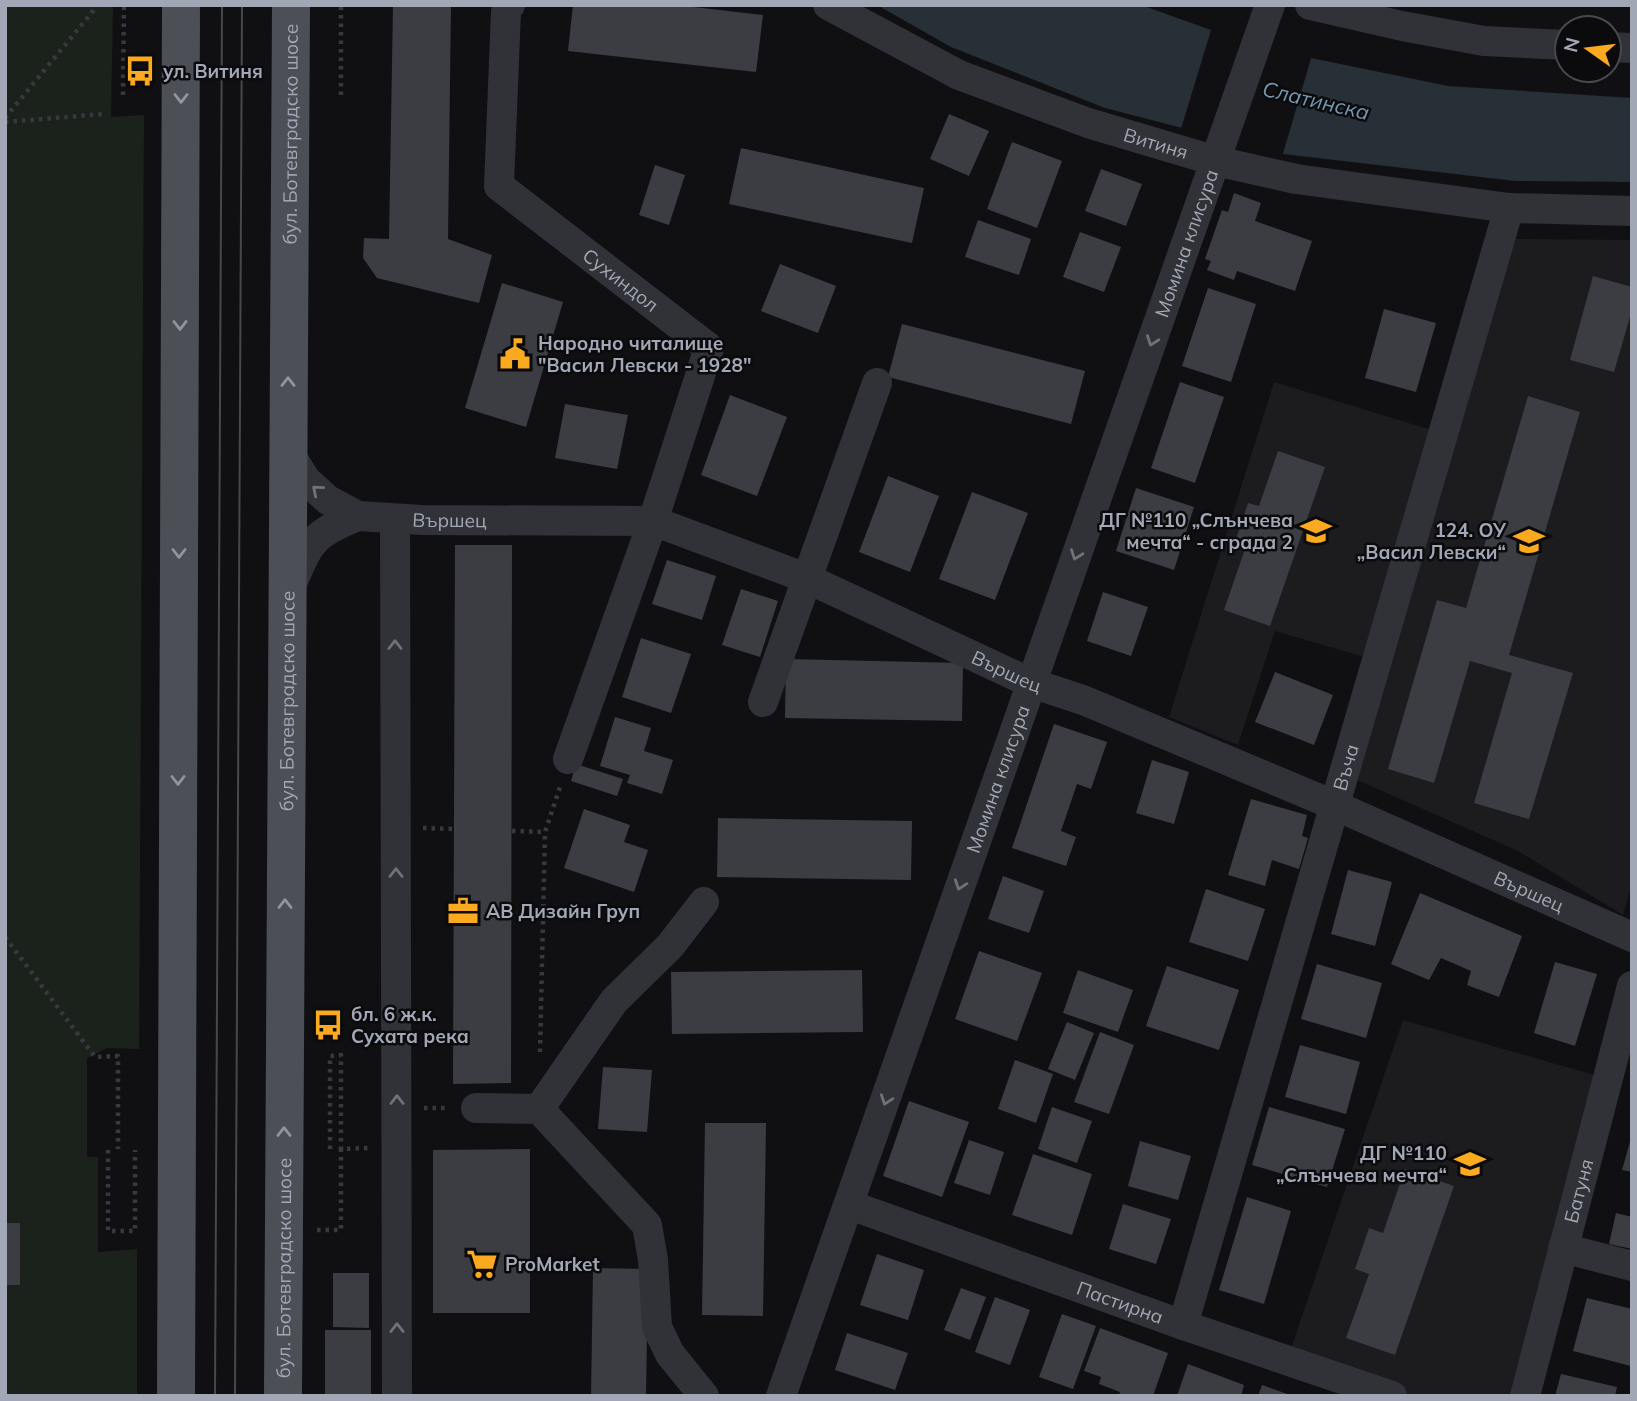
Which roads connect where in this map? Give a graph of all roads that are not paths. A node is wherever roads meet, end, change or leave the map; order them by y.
1 (181, 5) edge
2 (291, 5) edge
3 (510, 5) edge
4 (828, 5) edge
5 (1310, 5) edge
6 (1266, 18) edge
7 (1553, 44) edge
8 (1219, 154) junction
9 (1509, 208) junction
10 (1632, 211) edge
11 (877, 383) dead end
12 (287, 450) junction
13 (358, 516) junction
14 (395, 519) junction
15 (653, 521) junction
16 (806, 578) junction
17 (287, 595) junction
18 (1031, 683) junction
19 (763, 702) dead end
20 (568, 759) road end
21 (1334, 805) junction
22 (704, 902) dead end
23 (1632, 937) edge
24 (1632, 986) edge
25 (476, 1108) road end
26 (539, 1109) junction
27 (850, 1205) junction
28 (1563, 1248) junction
29 (1632, 1266) edge
30 (1183, 1325) junction
31 (176, 1396) edge
32 (283, 1396) edge
33 (397, 1396) edge
34 (704, 1396) edge
35 (781, 1396) edge
36 (1392, 1396) edge
37 (1525, 1396) edge

1 -> 31 main road
12 -> 2 main road, бул. Ботевградско шосе
3 - 15 street, Сухиндол
4 - 8 street, Витиня
5 - 7 street
6 - 8 street, Момина клисура
8 - 9 street, Витиня
8 -> 18 street, Момина клисура
9 - 10 street, Витиня
9 - 21 street, Въча
11 - 16 street
13 -> 12 street, Вършец
12 - 17 main road, бул. Ботевградско шосе
13 - 14 street, Вършец
13 - 17 street, Вършец
14 - 15 street, Вършец
33 -> 14 street
15 - 16 street, Вършец
15 - 20 street, Сухиндол
16 - 18 street, Вършец
16 - 19 street
32 -> 17 main road, бул. Ботевградско шосе
18 - 21 street, Вършец
18 -> 27 street, Момина клисура
21 - 23 street, Вършец
21 - 30 street, Въча
22 - 26 street
24 - 28 street, Батуня
25 - 26 street
26 - 34 street
27 - 30 street, Пастирна
27 - 35 street, Момина клисура
28 - 29 street
28 - 37 street, Батуня
30 - 36 street, Пастирна

